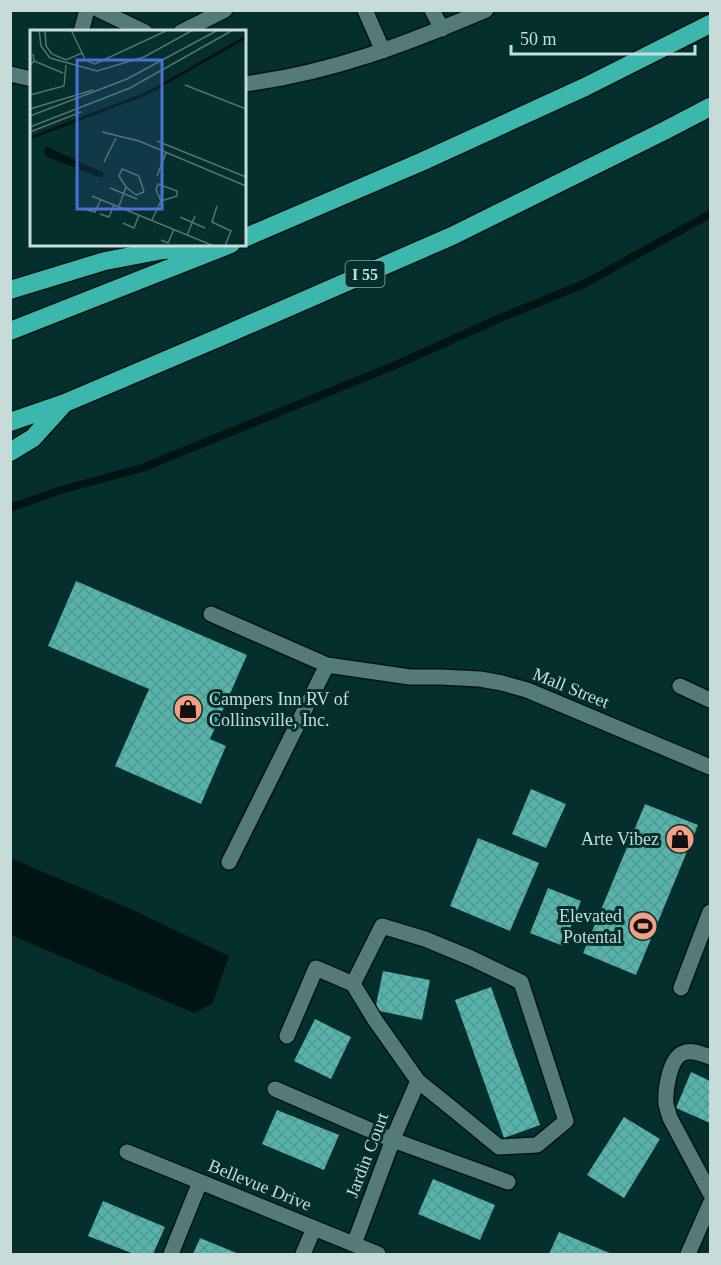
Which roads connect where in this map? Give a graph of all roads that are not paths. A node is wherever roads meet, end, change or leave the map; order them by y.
1 (87, 10) edge
2 (99, 10) edge
3 (225, 10) edge
4 (365, 10) edge
5 (432, 10) edge
6 (486, 10) edge
7 (711, 24) edge
8 (442, 29) junction
9 (82, 30) edge
10 (141, 30) edge
11 (185, 30) edge
12 (383, 51) junction
13 (10, 74) edge
14 (30, 79) edge
15 (246, 84) edge
16 (711, 106) edge
17 (246, 237) edge
18 (216, 246) edge
19 (226, 246) edge
20 (10, 290) edge
21 (10, 331) edge
22 (65, 403) junction
23 (10, 422) edge
24 (10, 453) edge
25 (211, 614) dead end
26 (327, 665) junction
27 (680, 686) dead end
28 (711, 700) edge
29 (711, 767) edge
30 (229, 862) dead end
31 (711, 912) edge
32 (353, 984) junction
33 (681, 988) dead end
34 (287, 1036) dead end
35 (711, 1057) edge
36 (418, 1081) junction
37 (275, 1089) dead end
38 (393, 1140) junction
39 (127, 1152) dead end
40 (200, 1182) junction
41 (508, 1182) dead end
42 (711, 1193) edge
43 (711, 1204) edge
44 (314, 1228) junction
45 (354, 1244) junction
46 (171, 1254) edge
47 (303, 1254) edge
48 (378, 1254) edge
49 (688, 1254) edge

1 - 9 street
2 - 10 street
3 - 11 street
4 - 12 street
5 - 8 street
6 - 8 street
7 - 17 highway
8 - 12 street
12 - 15 street
13 - 14 street
16 - 22 highway, I 55
18 - 20 highway
19 - 21 highway
22 - 23 highway, I 55
22 - 24 highway
25 - 26 street, Mall Street
26 - 29 street, Mall Street
26 - 30 street
27 - 28 street
31 - 33 street
32 - 34 street
32 - 36 street
32 - 36 street
35 - 42 street
36 - 38 street, Jardin Court
37 - 38 street
38 - 41 street
38 - 45 street, Jardin Court
39 - 40 street, Bellevue Drive
40 - 44 street, Bellevue Drive
40 - 46 street
43 - 49 street
44 - 45 street, Bellevue Drive
44 - 47 street
45 - 48 street, Bellevue Drive

